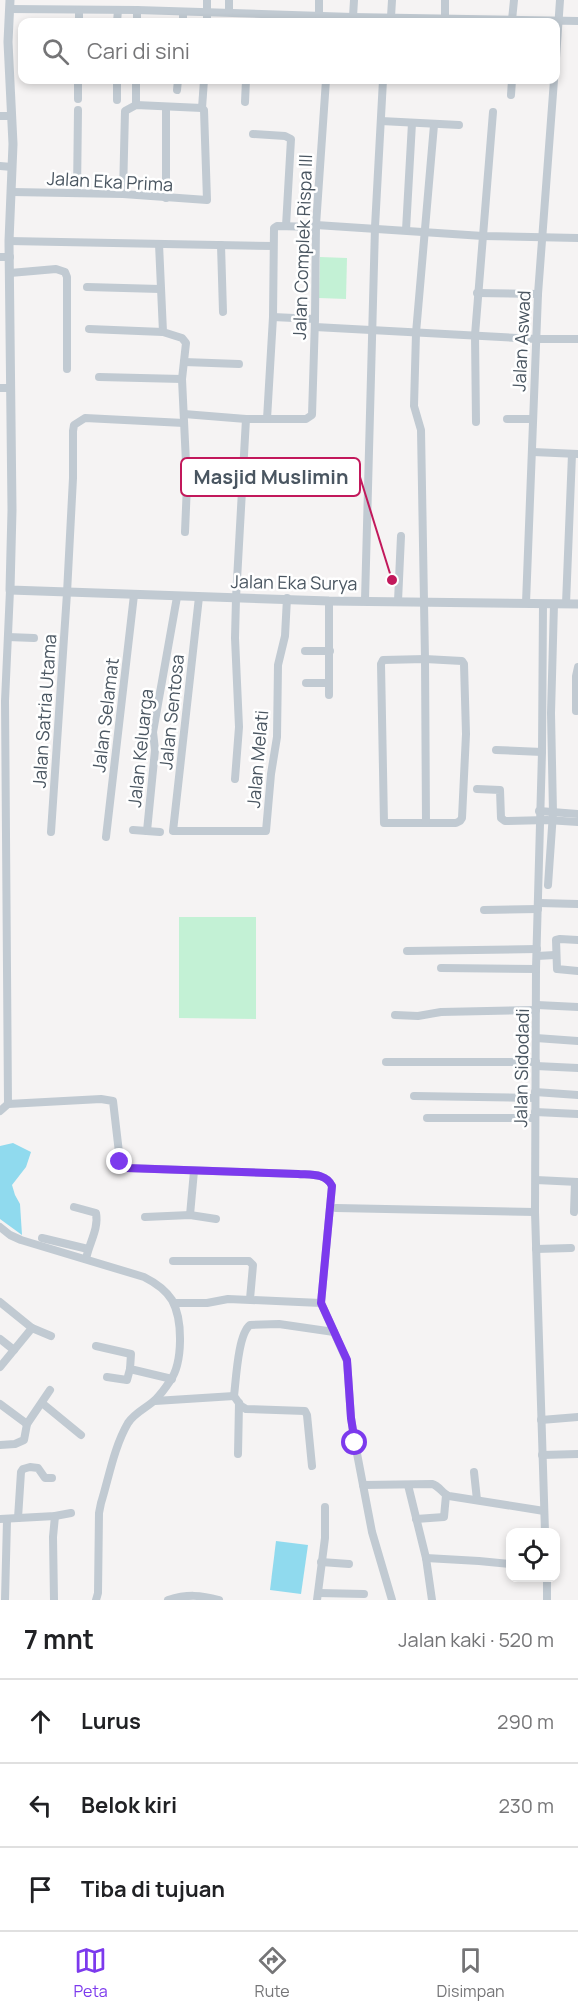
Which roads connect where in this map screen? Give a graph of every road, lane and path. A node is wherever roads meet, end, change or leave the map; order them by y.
1 (207, 0) edge
2 (229, 0) edge
3 (319, 0) edge
4 (354, 0) edge
5 (392, 0) edge
6 (445, 0) edge
7 (513, 0) edge
8 (560, 0) edge
9 (10, 5) edge
10 (79, 10) junction
11 (118, 10) junction
12 (137, 10) junction
13 (183, 12) junction
14 (229, 12) junction
15 (207, 13) junction
16 (247, 14) junction
17 (319, 16) junction
18 (353, 17) junction
19 (79, 18) edge
20 (117, 18) edge
21 (137, 18) edge
22 (183, 18) edge
23 (207, 18) edge
24 (246, 18) edge
25 (326, 18) edge
26 (341, 18) edge
27 (370, 18) edge
28 (388, 18) edge
29 (445, 18) edge
30 (514, 18) edge
31 (558, 18) edge
32 (560, 20) edge
33 (578, 21) edge
34 (4, 46) edge
35 (78, 84) edge
36 (117, 84) edge
37 (136, 84) edge
38 (178, 84) edge
39 (204, 84) edge
40 (246, 84) edge
41 (326, 84) edge
42 (383, 84) edge
43 (512, 84) edge
44 (554, 84) edge
45 (177, 90) dead end
46 (511, 94) dead end
47 (78, 99) dead end
48 (117, 100) dead end
49 (245, 102) dead end
50 (136, 105) junction
51 (166, 106) junction
52 (202, 108) junction
53 (78, 110) dead end
54 (493, 112) dead end
55 (0, 116) edge
56 (12, 116) junction
57 (381, 121) junction
58 (412, 123) junction
59 (434, 125) junction
60 (459, 125) dead end
61 (253, 134) dead end
62 (0, 166) edge
63 (12, 167) junction
64 (12, 192) junction
65 (77, 193) junction
66 (123, 194) junction
67 (166, 198) junction
68 (286, 226) junction
69 (316, 226) junction
70 (375, 228) junction
71 (406, 230) junction
72 (424, 233) junction
73 (483, 236) junction
74 (542, 237) junction
75 (578, 238) edge
76 (159, 244) junction
77 (221, 245) junction
78 (273, 246) junction
79 (6, 250) edge
80 (10, 271) junction
81 (87, 287) dead end
82 (160, 289) junction
83 (477, 293) junction
84 (537, 294) junction
85 (224, 312) dead end
86 (273, 317) junction
87 (315, 323) junction
88 (89, 329) dead end
89 (371, 329) junction
90 (163, 332) junction
91 (416, 333) junction
92 (475, 335) junction
93 (536, 339) junction
94 (578, 339) edge
95 (4, 345) edge
96 (184, 362) junction
97 (239, 364) dead end
98 (67, 369) dead end
99 (99, 377) dead end
100 (182, 379) junction
101 (5, 388) edge
102 (184, 419) junction
103 (246, 419) junction
104 (267, 419) junction
105 (507, 419) dead end
106 (532, 419) junction
107 (476, 423) dead end
108 (533, 452) junction
109 (575, 454) edge
110 (574, 480) edge
111 (185, 532) dead end
112 (401, 536) dead end
113 (567, 562) junction
114 (578, 562) edge
115 (10, 591) junction
116 (67, 593) junction
117 (134, 595) junction
118 (177, 597) junction
119 (199, 597) junction
120 (236, 598) junction
121 (287, 598) junction
122 (365, 600) junction
123 (329, 601) junction
124 (398, 601) junction
125 (424, 601) junction
126 (526, 603) junction
127 (543, 604) junction
128 (554, 604) junction
129 (566, 604) junction
130 (578, 604) edge
131 (8, 637) junction
132 (34, 638) dead end
133 (305, 651) dead end
134 (330, 651) junction
135 (425, 659) junction
136 (578, 667) edge
137 (3, 677) edge
138 (306, 683) dead end
139 (329, 683) junction
140 (329, 695) dead end
141 (3, 701) edge
142 (576, 711) dead end
143 (3, 747) edge
144 (496, 750) dead end
145 (542, 752) junction
146 (3, 769) edge
147 (235, 779) dead end
148 (477, 789) dead end
149 (578, 814) edge
150 (539, 816) junction
151 (552, 817) junction
152 (578, 822) edge
153 (426, 823) junction
154 (134, 830) dead end
155 (51, 831) dead end
156 (147, 831) junction
157 (173, 831) joint
158 (160, 832) dead end
159 (106, 837) dead end
160 (548, 885) dead end
161 (4, 902) edge
162 (578, 904) edge
163 (539, 906) junction
164 (484, 910) dead end
165 (578, 940) edge
166 (407, 951) dead end
167 (537, 952) junction
168 (555, 955) junction
169 (441, 968) dead end
170 (536, 969) junction
171 (578, 971) edge
172 (537, 1007) junction
173 (578, 1007) edge
174 (395, 1015) dead end
175 (4, 1034) edge
176 (536, 1038) junction
177 (578, 1041) edge
178 (386, 1062) dead end
179 (536, 1064) junction
180 (578, 1068) edge
181 (535, 1095) junction
182 (578, 1095) edge
183 (414, 1096) dead end
184 (8, 1104) junction
185 (0, 1111) edge
186 (578, 1114) edge
187 (535, 1115) junction
188 (427, 1118) dead end
189 (194, 1171) junction
190 (536, 1180) junction
191 (576, 1182) edge
192 (74, 1206) dead end
193 (336, 1208) dead end
194 (535, 1212) junction
195 (574, 1212) dead end
196 (190, 1215) junction
197 (146, 1217) dead end
198 (216, 1219) dead end
199 (0, 1227) edge
200 (42, 1238) dead end
201 (571, 1248) dead end
202 (536, 1249) junction
203 (88, 1250) junction
204 (86, 1259) junction
205 (173, 1261) dead end
206 (250, 1299) junction
207 (0, 1302) edge
208 (174, 1303) junction
209 (321, 1303) junction
210 (32, 1328) junction
211 (334, 1332) junction
212 (51, 1336) dead end
213 (0, 1339) edge
214 (96, 1346) dead end
215 (14, 1350) junction
216 (0, 1367) edge
217 (130, 1369) junction
218 (107, 1377) dead end
219 (172, 1379) junction
220 (50, 1390) dead end
221 (237, 1400) junction
222 (155, 1401) junction
223 (42, 1403) junction
224 (0, 1404) edge
225 (578, 1417) edge
226 (541, 1420) junction
227 (27, 1424) junction
228 (81, 1435) dead end
229 (1, 1444) edge
230 (238, 1454) dead end
231 (578, 1454) edge
232 (542, 1455) junction
233 (312, 1466) dead end
234 (474, 1472) dead end
235 (52, 1479) dead end
236 (363, 1485) junction
237 (408, 1485) junction
238 (446, 1495) junction
239 (477, 1500) junction
240 (325, 1507) dead end
241 (543, 1511) junction
242 (71, 1513) dead end
243 (55, 1516) junction
244 (18, 1518) junction
245 (4, 1519) edge
246 (416, 1519) junction
247 (545, 1528) edge
248 (426, 1558) junction
249 (321, 1562) junction
250 (3, 1563) edge
251 (349, 1564) dead end
252 (506, 1564) edge
253 (547, 1582) edge
254 (364, 1594) dead end
255 (318, 1597) edge
256 (98, 1598) edge
257 (214, 1599) edge
258 (5, 1600) edge
259 (54, 1600) edge
260 (168, 1600) edge
261 (392, 1600) edge
262 (432, 1600) edge
263 (548, 1600) edge

1 - 15 street
2 - 14 street
3 - 17 street
4 - 18 street
5 - 28 street
6 - 29 street
7 - 30 street
8 - 31 street
9 - 10 street
9 - 34 street
10 - 11 street
10 - 19 street
11 - 12 street
11 - 20 street
12 - 13 street
12 - 21 street
13 - 15 street
13 - 22 street
14 - 15 street
14 - 16 street
15 - 23 street
16 - 17 street
16 - 24 street
17 - 25 street
18 - 26 street
18 - 27 street
32 - 33 street
34 - 56 street
35 - 47 street
36 - 48 street
37 - 50 street
38 - 45 street
39 - 52 street
40 - 49 street
41 - 69 street, Jalan Complek Rispa III
42 - 57 street
43 - 46 street
44 - 74 street, Jalan Aswad
50 - 51 street
50 - 66 street
51 - 52 street
51 - 67 street
52 - 67 street, Jalan Eka Prima
53 - 65 street
54 - 73 street
55 - 56 street
56 - 63 street
57 - 58 street
57 - 70 street
58 - 59 street
58 - 71 street
59 - 60 street
59 - 72 street
61 - 68 street
62 - 63 street
63 - 64 street
64 - 65 street, Jalan Eka Prima
64 - 79 street
65 - 66 street, Jalan Eka Prima
66 - 67 street, Jalan Eka Prima
68 - 69 street
68 - 78 street
69 - 70 street
69 - 87 street, Jalan Complek Rispa III
70 - 71 street
70 - 89 street
71 - 72 street
72 - 73 street
72 - 91 street
73 - 74 street
73 - 83 street
74 - 75 street
74 - 84 street, Jalan Aswad
76 - 77 street
76 - 79 street
76 - 82 street
77 - 78 street
77 - 85 street
78 - 86 street
79 - 80 street
80 - 95 street
80 - 98 street
81 - 82 street
82 - 90 street
83 - 84 street
83 - 92 street
84 - 93 street, Jalan Aswad
86 - 87 street
86 - 104 street
87 - 89 street
87 - 104 street, Jalan Complek Rispa III
88 - 90 street
89 - 91 street
89 - 122 street
90 - 96 street
91 - 92 street
91 - 125 street
92 - 93 street
92 - 107 street
93 - 94 street
93 - 106 street, Jalan Aswad
95 - 101 street
96 - 97 street
96 - 100 street
99 - 100 street
100 - 102 street
101 - 115 street
102 - 103 street
102 - 111 street
102 - 116 street, Jalan Satria Utama
103 - 104 street
103 - 120 street
105 - 106 street
106 - 108 street, Jalan Aswad
108 - 109 street
108 - 126 street, Jalan Aswad
109 - 110 street
110 - 113 street
112 - 124 street
113 - 114 street
113 - 129 street
115 - 116 street, Jalan Eka Surya
115 - 131 street
116 - 117 street, Jalan Eka Surya
116 - 155 street, Jalan Satria Utama
117 - 118 street, Jalan Eka Surya
117 - 159 street, Jalan Selamat
118 - 119 street, Jalan Eka Surya
118 - 156 street, Jalan Keluarga
119 - 120 street, Jalan Eka Surya
119 - 157 street, Jalan Sentosa
120 - 121 street, Jalan Eka Surya
120 - 147 street
121 - 123 street, Jalan Eka Surya
121 - 157 street, Jalan Melati
122 - 123 street, Jalan Eka Surya
122 - 124 street, Jalan Eka Surya
123 - 134 street
124 - 125 street, Jalan Eka Surya
125 - 126 street, Jalan Eka Surya
125 - 135 street
126 - 127 street, Jalan Eka Surya
127 - 128 street, Jalan Eka Surya
127 - 145 street, Jalan Sidodadi
128 - 129 street, Jalan Eka Surya
128 - 151 street
129 - 130 street, Jalan Eka Surya
131 - 132 street
131 - 137 street
133 - 134 street
134 - 139 street
135 - 153 street
135 - 153 street
135 - 153 street
136 - 142 street
137 - 141 street
138 - 139 street
139 - 140 street
141 - 143 street
143 - 146 street
144 - 145 street
145 - 150 street, Jalan Sidodadi
146 - 161 street
148 - 150 street
149 - 151 street
150 - 151 street
150 - 163 street, Jalan Sidodadi
151 - 152 street
151 - 160 street
154 - 156 street
156 - 158 street
161 - 175 street
162 - 163 street
163 - 164 street
163 - 167 street, Jalan Sidodadi
165 - 168 street
166 - 167 street
167 - 168 street
167 - 170 street, Jalan Sidodadi
168 - 171 street
169 - 170 street
170 - 172 street, Jalan Sidodadi
172 - 173 street
172 - 174 street
172 - 176 street, Jalan Sidodadi
175 - 184 street
176 - 177 street
176 - 179 street, Jalan Sidodadi
178 - 179 street
179 - 180 street
179 - 181 street, Jalan Sidodadi
181 - 182 street
181 - 183 street
181 - 187 street, Jalan Sidodadi
184 - 185 street
184 - 189 street
186 - 187 street
187 - 188 street
187 - 190 street, Jalan Sidodadi
189 - 196 street
189 - 209 street
190 - 191 street
190 - 194 street, Jalan Sidodadi
191 - 195 street
192 - 203 street
193 - 194 street
194 - 202 street, Jalan Sidodadi
196 - 197 street
196 - 198 street
199 - 204 street
200 - 203 street
201 - 202 street
202 - 226 street, Jalan Sidodadi
203 - 204 street
204 - 208 street
205 - 206 street
206 - 208 street
206 - 209 street
207 - 210 street
208 - 219 street
209 - 211 street
210 - 212 street
210 - 215 street
211 - 221 street
211 - 236 street
213 - 215 street
214 - 217 street
215 - 216 street
217 - 218 street
217 - 219 street
219 - 222 street
220 - 223 street
221 - 222 street
221 - 230 street
221 - 233 street
222 - 256 street
223 - 227 street
223 - 228 street
224 - 227 street
225 - 226 street
226 - 232 street, Jalan Sidodadi
227 - 229 street
231 - 232 street
232 - 241 street, Jalan Sidodadi
234 - 239 street
235 - 244 street
236 - 237 street
236 - 261 street
237 - 238 street
237 - 246 street
238 - 239 street
238 - 246 street
239 - 241 street
240 - 249 street
241 - 247 street, Jalan Sidodadi
242 - 243 street
243 - 244 street
243 - 259 street
244 - 245 street
245 - 250 street
246 - 248 street
248 - 252 street
248 - 262 street
249 - 251 street
249 - 255 street
250 - 258 street
253 - 263 street
254 - 255 street
257 - 260 street

